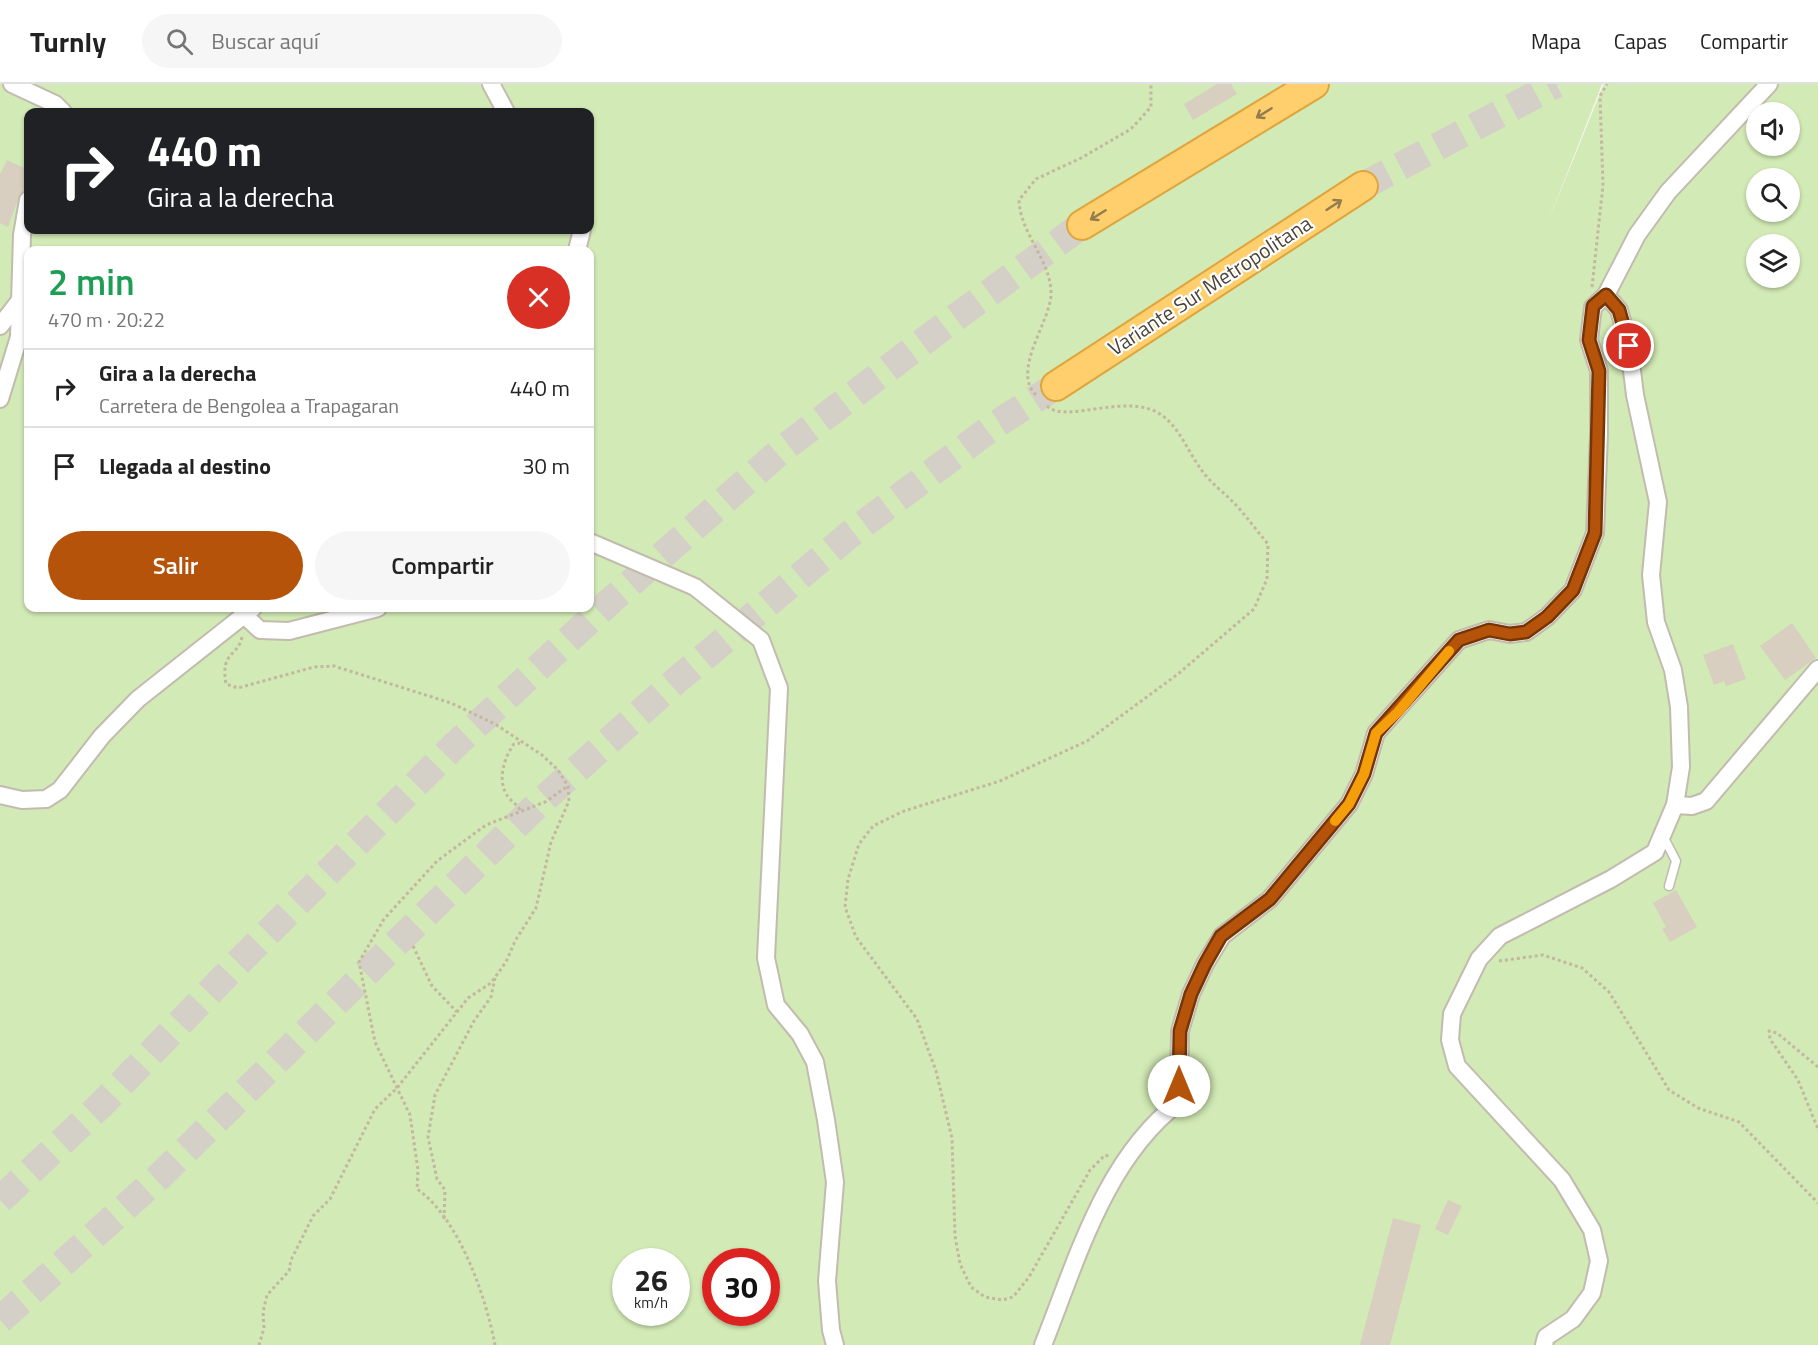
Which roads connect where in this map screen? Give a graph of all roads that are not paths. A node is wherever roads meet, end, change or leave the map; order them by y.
1 (12, 84) edge
2 (492, 84) edge
3 (1314, 84) edge
4 (1769, 84) edge
5 (59, 108) edge
6 (504, 108) edge
7 (1363, 186) tunnel mouth
8 (24, 223) edge
9 (1082, 225) tunnel mouth
10 (1606, 295) junction
11 (21, 299) junction
12 (0, 326) edge
13 (1046, 395) tunnel mouth
14 (0, 399) edge
15 (594, 544) edge
16 (249, 612) edge
17 (363, 612) edge
18 (1818, 669) edge
19 (0, 795) edge
20 (1675, 805) junction
21 (1663, 834) junction
22 (1669, 886) dead end
23 (835, 1345) edge
24 (1043, 1345) edge
25 (1544, 1345) edge

1 - 5 street
2 - 6 street
3 -> 9 highway
4 - 10 street
13 -> 7 highway, Variante Sur Metropolitana
8 - 11 street
10 - 20 street
10 - 24 street
11 - 12 street
11 - 14 street
15 - 23 street
16 - 17 street
16 - 19 street
18 - 20 street
20 - 21 street
21 - 22 lane
21 - 25 street

